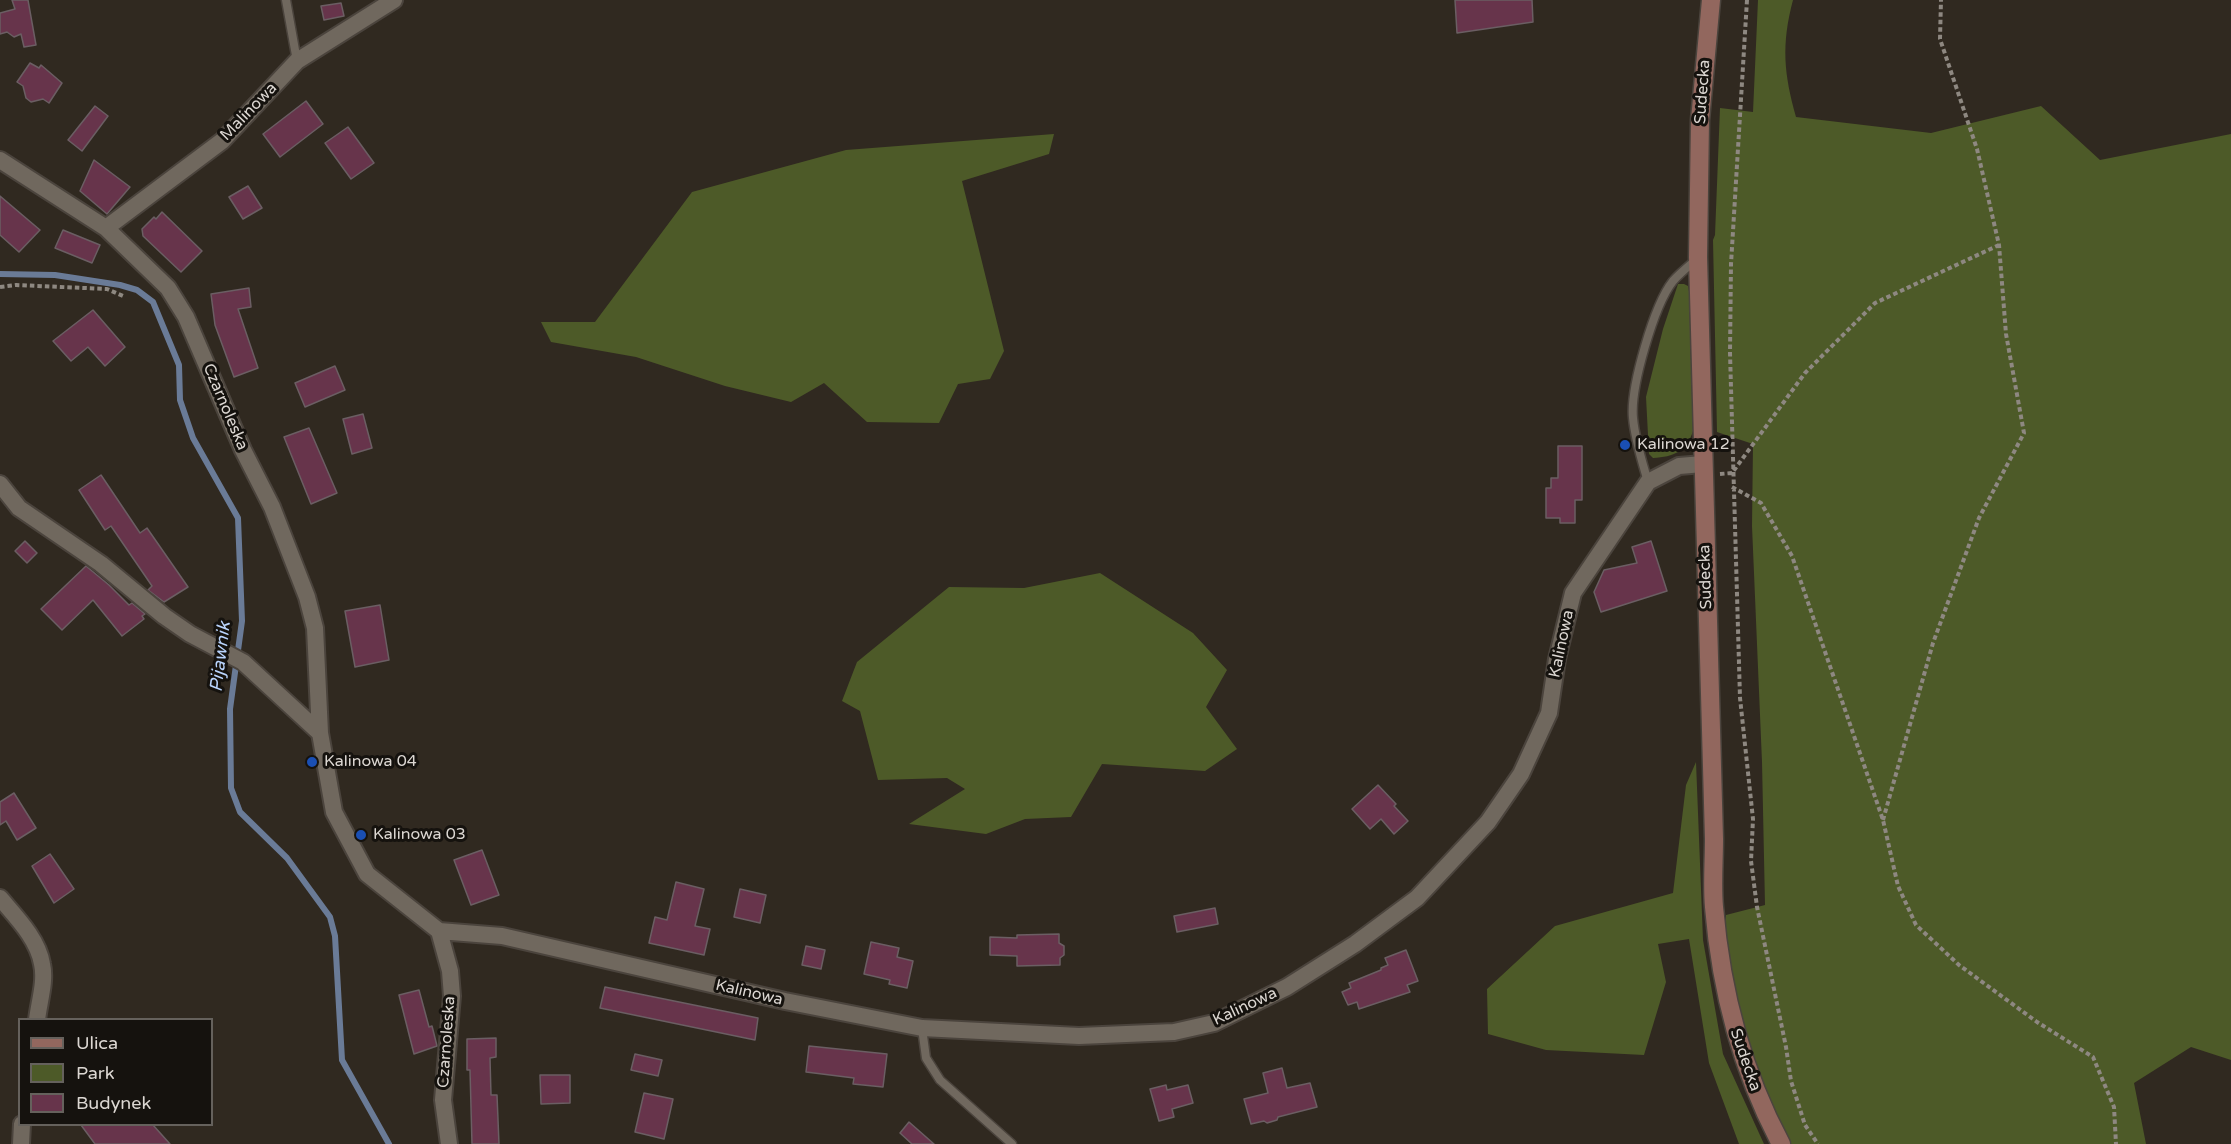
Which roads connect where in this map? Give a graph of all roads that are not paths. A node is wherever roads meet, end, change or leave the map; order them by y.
1 (286, 0) edge
2 (394, 0) edge
3 (1711, 0) edge
4 (297, 61) junction
5 (0, 160) edge
6 (106, 228) junction
7 (1698, 257) junction
8 (1703, 464) junction
9 (1648, 482) junction
10 (0, 484) edge
11 (320, 733) junction
12 (0, 898) edge
13 (439, 932) junction
14 (37, 1018) edge
15 (922, 1028) junction
16 (22, 1126) edge
17 (21, 1144) edge
18 (449, 1144) edge
19 (1012, 1144) edge
20 (1780, 1144) edge

1 - 4 lane
2 - 4 street, Malinowa
3 - 7 main road, Sudecka
4 - 6 street, Malinowa
5 - 6 street, Czarnoleska
6 - 11 street, Czarnoleska
7 - 8 main road, Sudecka
7 - 9 lane
8 - 9 street, Kalinowa
8 - 20 main road, Sudecka
9 - 15 street, Kalinowa
10 - 11 street
11 - 13 street, Czarnoleska
12 - 14 street
13 - 15 street, Kalinowa
13 - 18 street, Czarnoleska
15 - 19 lane
16 - 17 street

